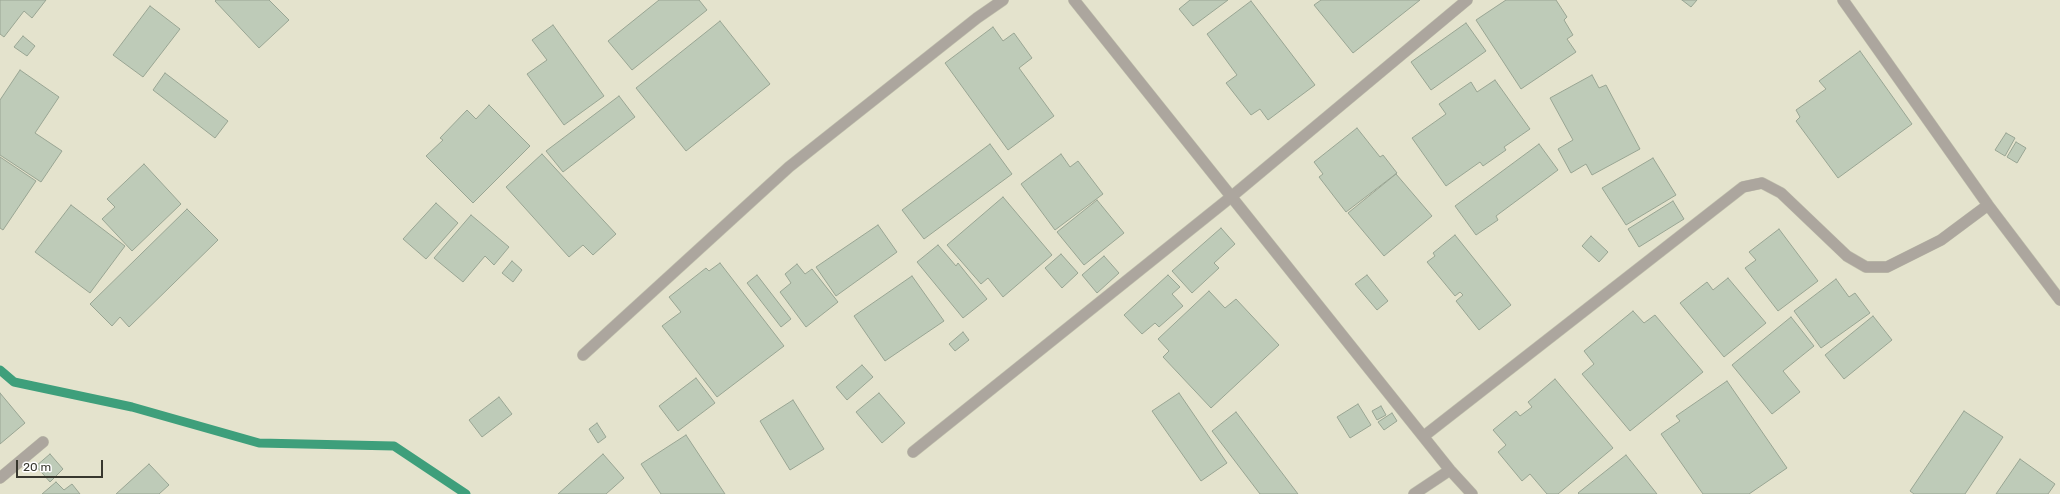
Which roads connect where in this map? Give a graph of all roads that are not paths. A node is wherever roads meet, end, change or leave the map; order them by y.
1 (1003, 0) edge
2 (1074, 0) edge
3 (1468, 0) edge
4 (1843, 0) edge
5 (1230, 197) junction
6 (1988, 205) junction
7 (2060, 300) edge
8 (583, 355) dead end
9 (1424, 436) junction
10 (43, 442) dead end
11 (913, 452) dead end
12 (1450, 470) junction
13 (0, 478) edge
14 (1414, 494) edge
15 (1472, 494) edge

1 - 8 street
2 - 5 street
3 - 5 street
4 - 6 street
5 - 9 street
5 - 11 street
6 - 7 street
6 - 9 street
9 - 12 street
10 - 13 street
12 - 14 street
12 - 15 street

